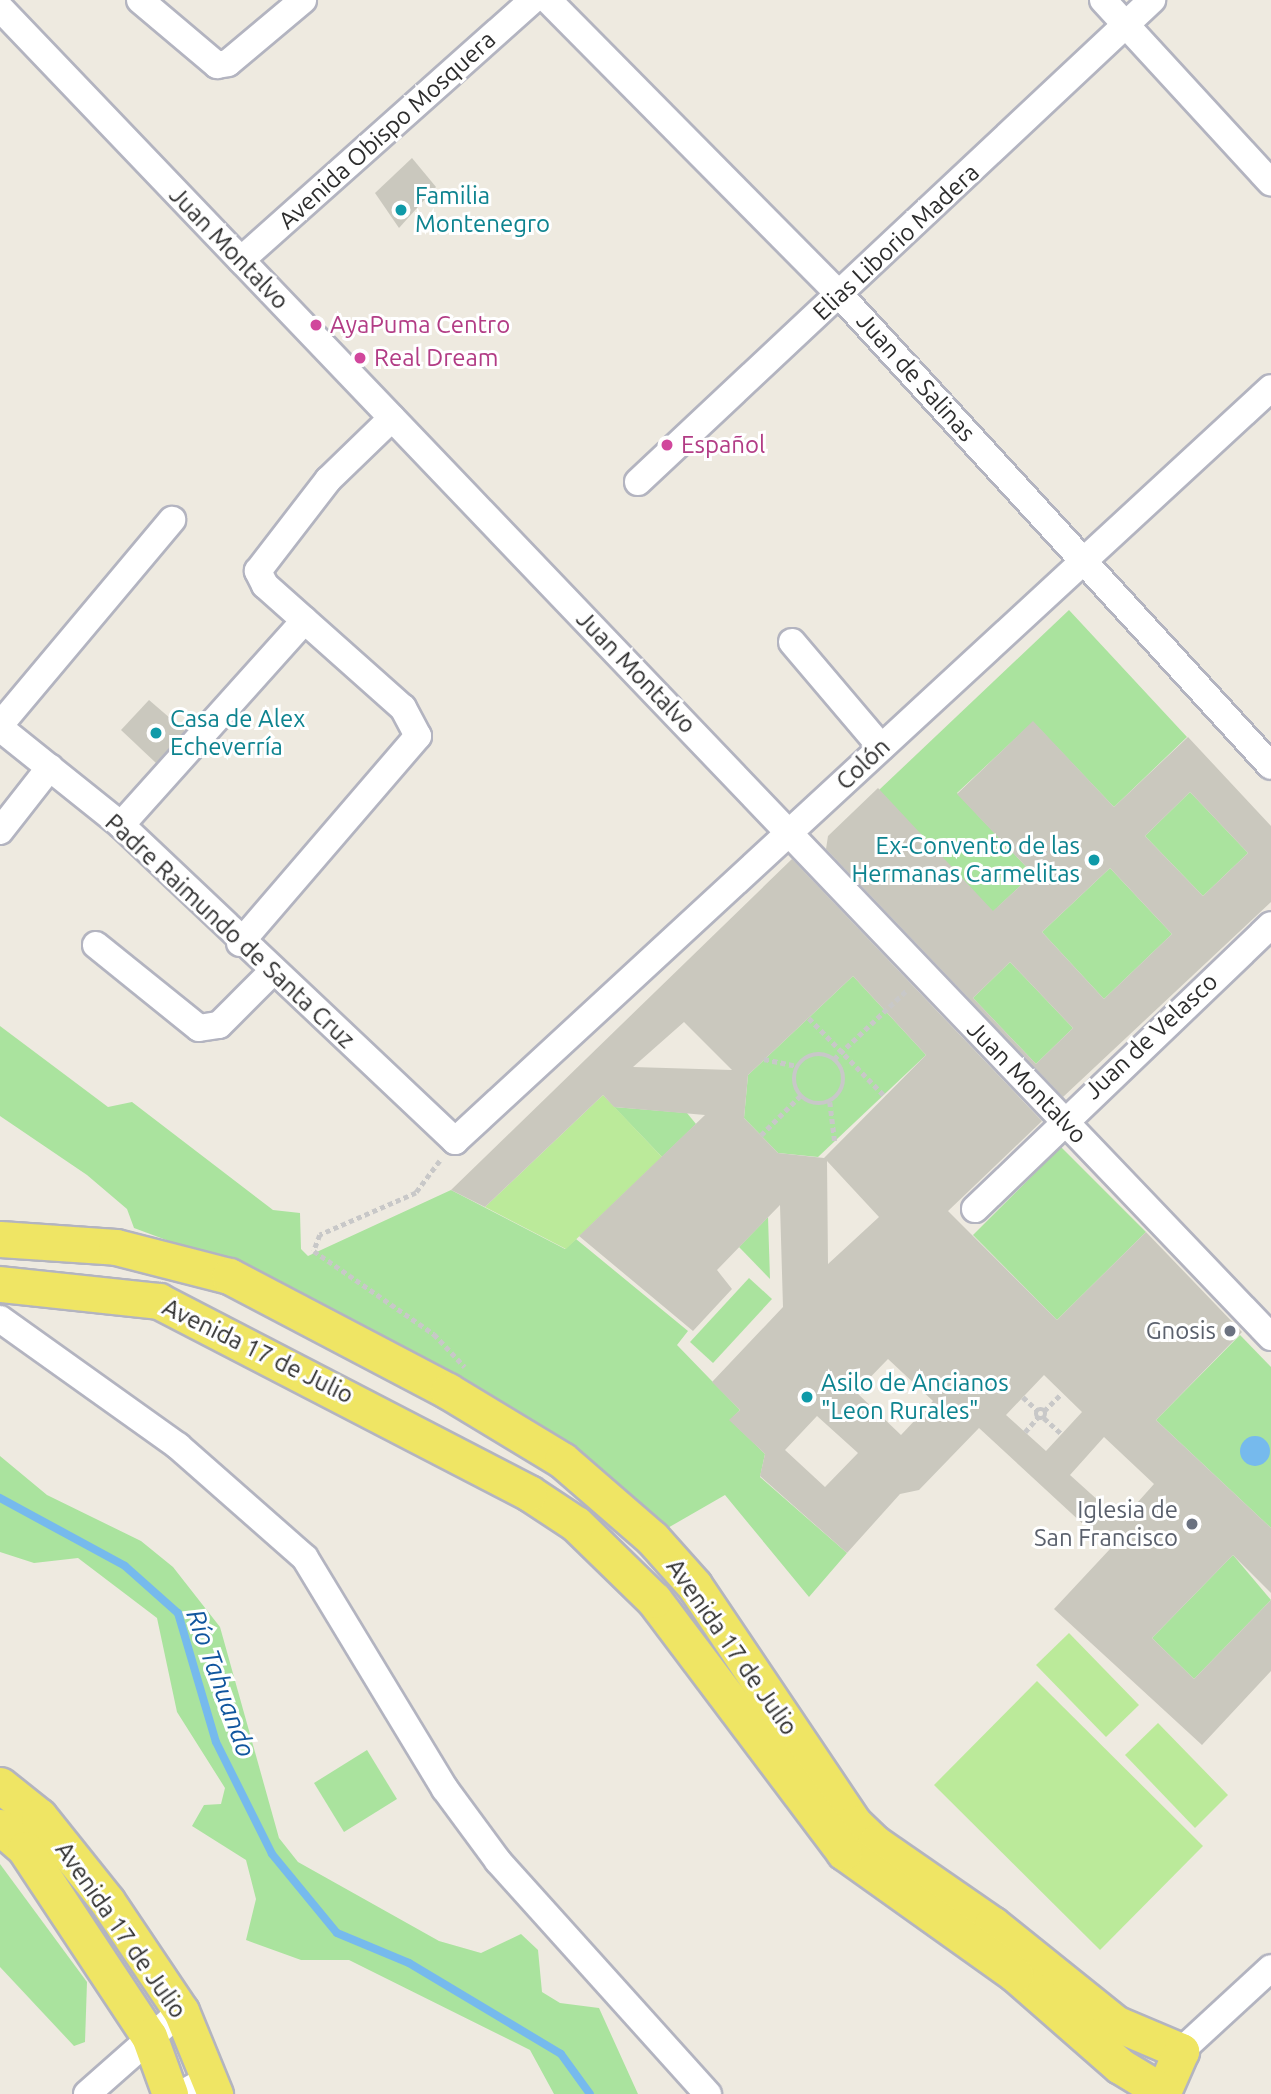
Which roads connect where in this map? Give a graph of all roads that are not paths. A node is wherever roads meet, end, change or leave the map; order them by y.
1 (140, 0) edge
2 (303, 0) edge
3 (533, 0) edge
4 (548, 0) edge
5 (1103, 0) edge
6 (1152, 0) edge
7 (0, 8) edge
8 (1128, 26) junction
9 (1271, 183) edge
10 (241, 260) junction
11 (840, 295) junction
12 (1271, 388) edge
13 (392, 418) junction
14 (638, 482) dead end
15 (172, 520) dead end
16 (1083, 560) junction
17 (305, 620) junction
18 (792, 642) dead end
19 (0, 726) edge
20 (881, 747) junction
21 (1271, 766) edge
22 (50, 767) junction
23 (121, 825) junction
24 (0, 831) edge
25 (789, 832) junction
26 (1271, 925) edge
27 (240, 943) junction
28 (96, 945) dead end
29 (272, 972) junction
30 (1062, 1119) junction
31 (455, 1140) joint
32 (975, 1209) dead end
33 (0, 1239) edge
34 (0, 1284) edge
35 (0, 1319) edge
36 (1271, 1337) edge
37 (0, 1785) edge
38 (0, 1827) edge
39 (1271, 1968) edge
40 (181, 2011) junction
41 (149, 2036) junction
42 (1181, 2052) junction
43 (202, 2089) edge
44 (1167, 2093) edge
45 (87, 2094) edge
46 (170, 2094) edge
47 (708, 2094) edge

1 - 2 street
3 - 10 street, Avenida Obispo Mosquera
4 - 11 street, Juan de Salinas
5 - 8 street
6 - 8 street, Elias Liborio Madera
7 - 10 street, Juan Montalvo
8 - 9 street
8 - 11 street, Elias Liborio Madera
10 - 13 street, Juan Montalvo
11 - 14 street, Elias Liborio Madera
11 - 16 street, Juan de Salinas
12 - 16 street, Colón
13 - 17 street
13 - 25 street, Juan Montalvo
15 - 19 street
16 - 20 street, Colón
16 - 21 street, Juan de Salinas
17 - 23 street
17 - 27 street
18 - 20 street
19 - 22 street, Padre Raimundo de Santa Cruz
20 - 25 street, Colón
22 - 23 street, Padre Raimundo de Santa Cruz
22 - 24 street
23 - 27 street, Padre Raimundo de Santa Cruz
25 - 30 street, Juan Montalvo
25 - 31 street, Colón
26 - 30 street, Juan de Velasco
27 - 29 street, Padre Raimundo de Santa Cruz
28 - 29 street
29 - 31 street, Padre Raimundo de Santa Cruz
30 - 32 street, Juan de Velasco
30 - 36 street, Juan Montalvo
33 - 42 main road, Avenida 17 de Julio
34 - 44 main road, Avenida 17 de Julio
35 - 47 street
37 - 40 main road, Avenida 17 de Julio
38 - 41 main road, Avenida 17 de Julio
39 - 42 street
40 - 41 street
40 - 43 main road, Avenida 17 de Julio
41 - 45 street
41 - 46 main road, Avenida 17 de Julio
42 - 44 main road

